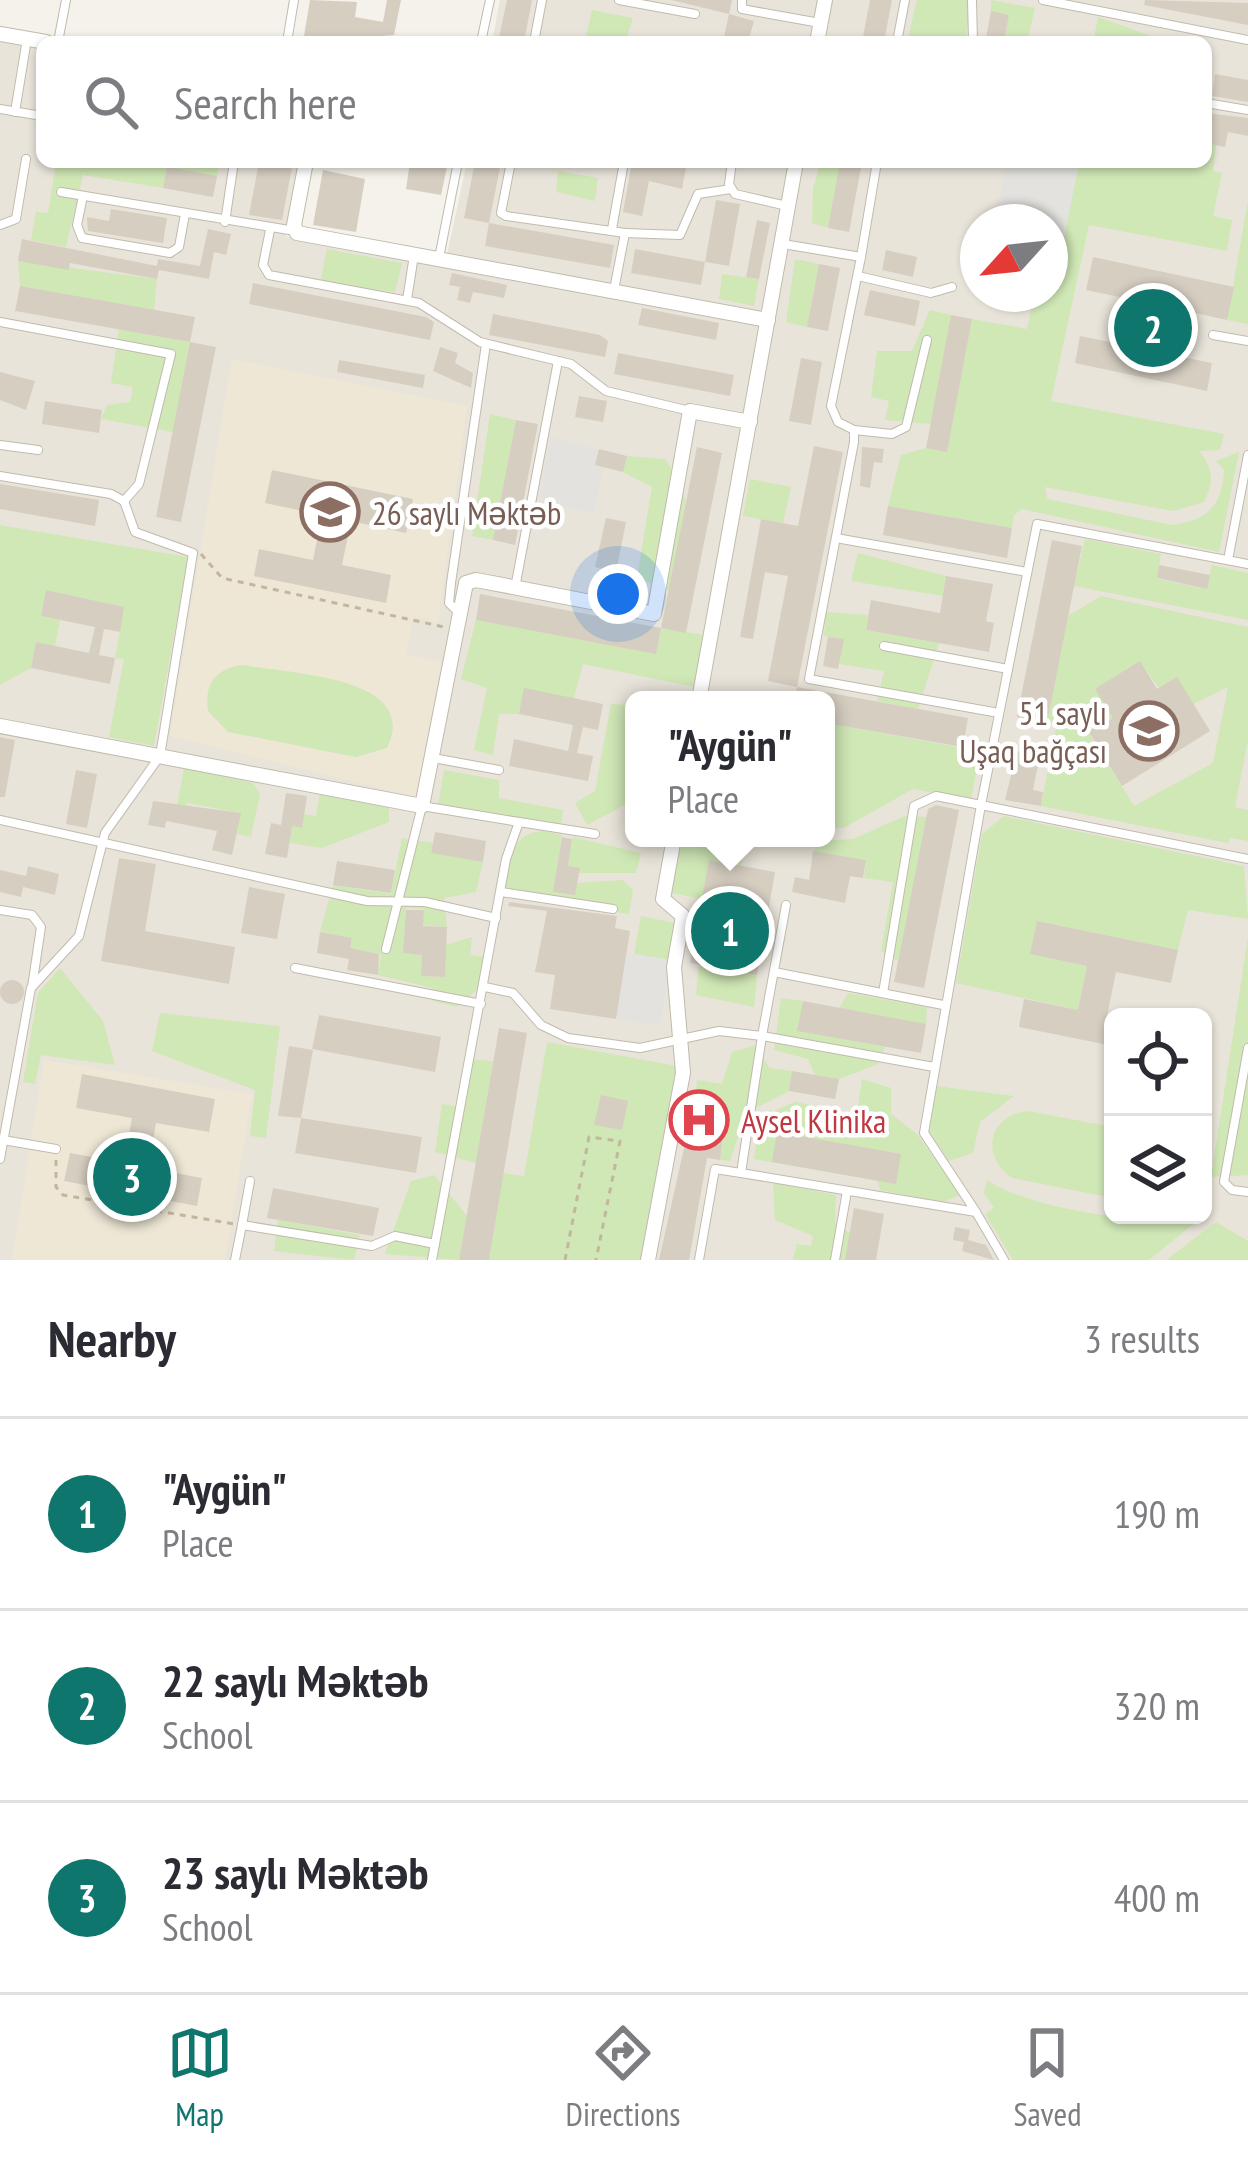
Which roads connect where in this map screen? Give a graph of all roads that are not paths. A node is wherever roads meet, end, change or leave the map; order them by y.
1 (66, 0) edge
2 (294, 0) edge
3 (490, 0) edge
4 (542, 0) edge
5 (619, 0) edge
6 (742, 0) edge
7 (825, 0) edge
8 (904, 0) edge
9 (972, 0) edge
10 (1043, 0) edge
11 (695, 14) dead end
12 (821, 23) junction
13 (0, 34) edge
14 (59, 36) edge
15 (288, 36) edge
16 (482, 36) edge
17 (535, 36) edge
18 (818, 36) edge
19 (898, 36) edge
20 (973, 36) edge
21 (27, 39) junction
22 (36, 40) edge
23 (1248, 40) edge
24 (1212, 104) edge
25 (0, 109) edge
26 (1248, 110) edge
27 (16, 112) junction
28 (36, 115) edge
29 (26, 159) dead end
30 (233, 168) edge
31 (305, 168) edge
32 (457, 168) edge
33 (510, 168) edge
34 (623, 168) edge
35 (732, 168) edge
36 (795, 168) edge
37 (876, 168) edge
38 (731, 189) junction
39 (61, 192) dead end
40 (82, 196) junction
41 (788, 206) junction
42 (185, 214) junction
43 (225, 221) junction
44 (0, 225) edge
45 (612, 229) junction
46 (270, 230) junction
47 (295, 231) junction
48 (625, 233) junction
49 (782, 244) junction
50 (414, 254) junction
51 (861, 257) junction
52 (439, 258) junction
53 (858, 276) junction
54 (952, 287) dead end
55 (614, 290) junction
56 (407, 299) junction
57 (768, 320) junction
58 (0, 322) edge
59 (1214, 335) dead end
60 (927, 340) dead end
61 (1248, 341) edge
62 (486, 344) junction
63 (558, 361) junction
64 (690, 411) junction
65 (750, 422) junction
66 (854, 430) junction
67 (0, 445) edge
68 (38, 450) dead end
69 (1248, 460) edge
70 (0, 476) edge
71 (124, 501) junction
72 (1243, 508) edge
73 (836, 538) junction
74 (1228, 560) junction
75 (1248, 564) edge
76 (1027, 572) junction
77 (515, 588) junction
78 (460, 614) junction
79 (884, 646) dead end
80 (1008, 669) junction
81 (701, 691) edge
82 (999, 713) junction
83 (0, 726) edge
84 (160, 756) junction
85 (433, 758) junction
86 (499, 770) dead end
87 (422, 806) junction
88 (981, 806) junction
89 (0, 820) edge
90 (519, 822) junction
91 (595, 834) dead end
92 (102, 840) junction
93 (672, 847) edge
94 (1248, 859) edge
95 (501, 892) junction
96 (394, 902) junction
97 (786, 905) dead end
98 (613, 909) dead end
99 (0, 910) edge
100 (496, 918) junction
101 (386, 949) dead end
102 (295, 968) dead end
103 (774, 972) junction
104 (484, 987) junction
105 (31, 988) junction
106 (883, 993) junction
107 (481, 1004) junction
108 (944, 1005) junction
109 (762, 1036) junction
110 (683, 1039) junction
111 (1248, 1048) edge
112 (934, 1067) junction
113 (4, 1140) junction
114 (56, 1149) road end
115 (0, 1159) edge
116 (741, 1173) junction
117 (250, 1181) dead end
118 (847, 1190) junction
119 (1248, 1192) edge
120 (976, 1212) junction
121 (242, 1225) junction
122 (435, 1244) junction
123 (236, 1260) edge
124 (432, 1260) edge
125 (648, 1260) edge
126 (699, 1260) edge
127 (835, 1260) edge
128 (1004, 1260) edge

1 - 14 lane
2 - 15 lane
3 - 16 lane
4 - 17 lane
5 - 11 lane
6 - 12 lane
7 - 12 street
8 - 19 lane
9 - 20 lane
10 - 23 lane
12 - 18 street
13 - 21 street
21 - 22 street
21 - 27 lane
24 - 26 lane
25 - 27 lane
27 - 28 lane
29 - 44 lane
30 - 43 lane
31 - 47 street
32 - 52 lane
33 - 45 lane
34 - 45 lane
35 - 38 lane
36 - 41 street
37 - 51 lane
38 - 41 lane
38 - 48 lane
39 - 40 lane
40 - 42 lane
40 - 42 lane
41 - 49 street
42 - 43 lane
43 - 46 lane
45 - 48 lane
46 - 47 lane
46 - 56 lane
47 - 50 street
48 - 55 lane
49 - 51 lane
49 - 57 street
50 - 52 street
50 - 56 lane
51 - 53 lane
52 - 55 street
53 - 54 lane
53 - 66 lane
55 - 57 street
56 - 62 lane
57 - 65 street
58 - 71 lane
59 - 61 lane
60 - 66 lane
62 - 63 lane
62 - 78 lane
63 - 64 lane
63 - 77 lane
64 - 65 street
64 - 77 street
65 - 81 street
66 - 73 lane
67 - 68 lane
69 - 72 lane
70 - 71 lane
71 - 84 lane
72 - 74 lane
73 - 76 lane
73 - 82 lane
74 - 75 lane
74 - 76 lane
76 - 80 lane
77 - 78 street
78 - 85 street
79 - 80 lane
80 - 82 lane
82 - 88 lane
83 - 84 street
84 - 87 street
84 - 92 lane
85 - 86 lane
85 - 87 street
87 - 90 lane
87 - 96 lane
88 - 94 lane
88 - 106 lane
88 - 108 lane
89 - 92 lane
90 - 91 lane
90 - 95 lane
92 - 96 lane
92 - 105 lane
93 - 110 street
95 - 98 lane
95 - 100 lane
96 - 100 lane
96 - 101 lane
97 - 103 lane
99 - 105 lane
100 - 104 lane
102 - 107 lane
103 - 106 lane
103 - 109 lane
104 - 107 lane
104 - 110 lane
105 - 113 lane
106 - 108 lane
107 - 122 lane
108 - 112 lane
109 - 110 lane
109 - 112 lane
109 - 116 lane
110 - 125 street
111 - 119 lane
112 - 120 lane
113 - 114 lane
113 - 115 lane
116 - 118 lane
116 - 126 lane
117 - 121 lane
118 - 120 lane
118 - 127 lane
120 - 128 lane
121 - 122 lane
121 - 123 lane
122 - 124 lane

